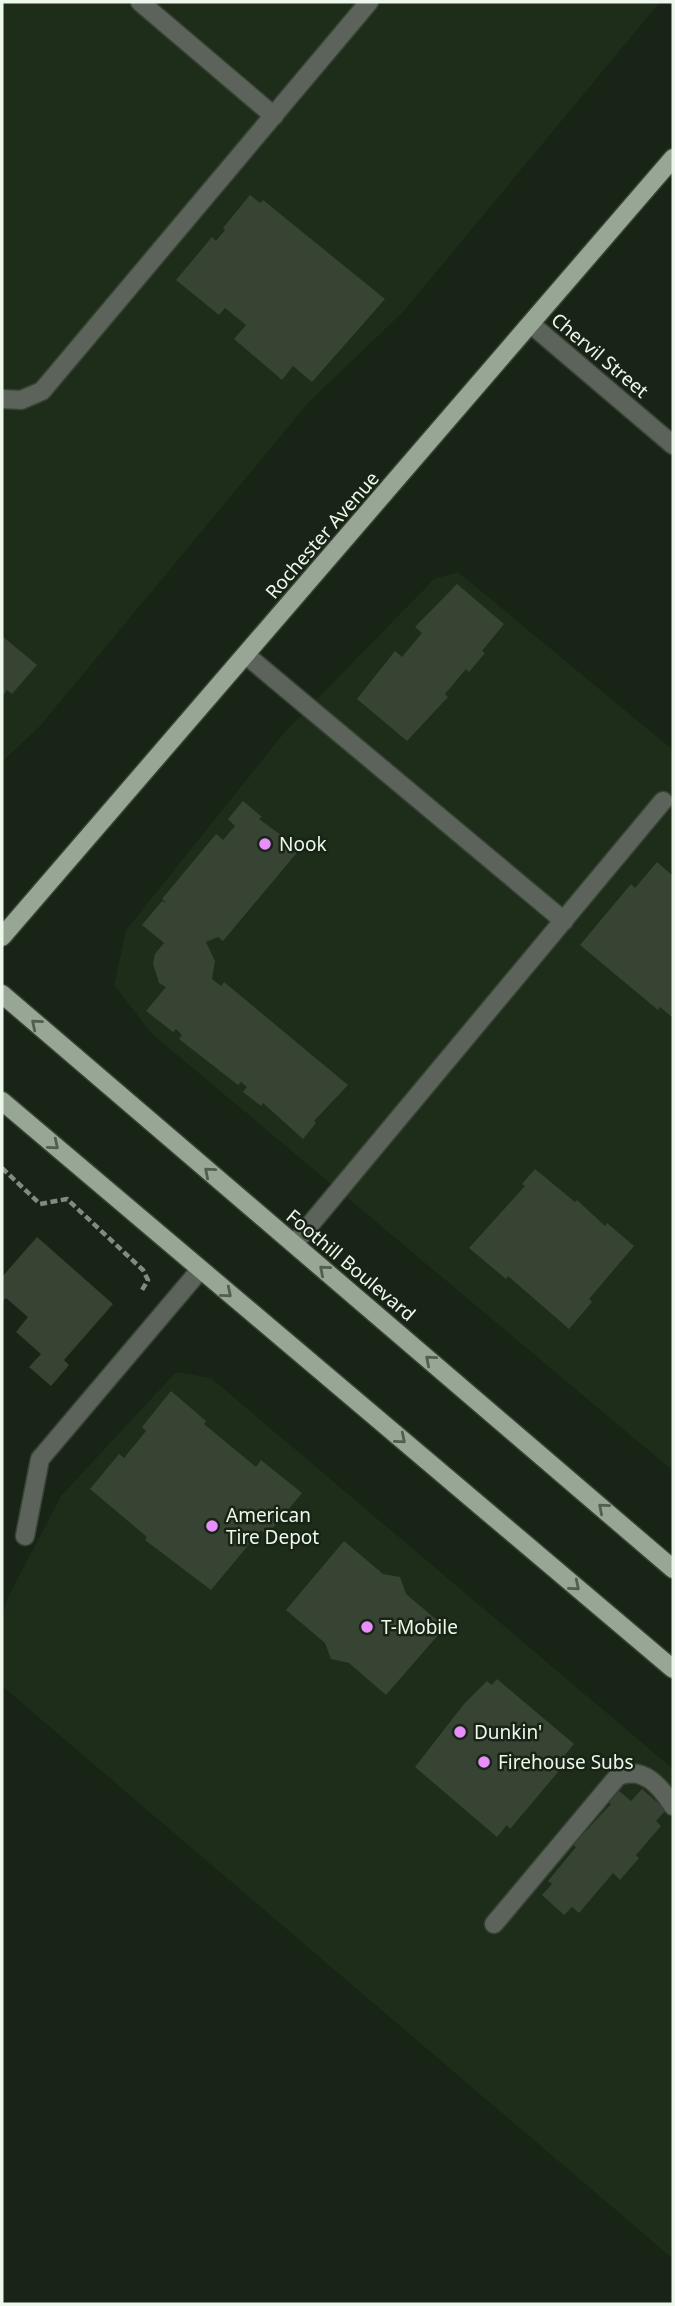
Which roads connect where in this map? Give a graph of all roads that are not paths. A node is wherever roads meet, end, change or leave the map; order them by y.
1 (140, 2) edge
2 (369, 2) edge
3 (274, 116) junction
4 (673, 158) edge
5 (532, 324) junction
6 (2, 399) edge
7 (673, 445) edge
8 (246, 655) junction
9 (663, 801) dead end
10 (564, 921) junction
11 (2, 937) edge
12 (2, 994) edge
13 (2, 1101) edge
14 (294, 1244) junction
15 (200, 1270) junction
16 (25, 1535) dead end
17 (673, 1569) edge
18 (673, 1669) edge
19 (673, 1806) edge
20 (494, 1924) dead end

1 - 3 street
2 - 3 street
3 - 6 street
4 - 5 main road, Rochester Avenue
5 - 7 street, Chervil Street
5 - 8 main road, Rochester Avenue
8 - 10 street
8 - 11 main road, Rochester Avenue
9 - 10 street
10 - 14 street
14 -> 12 main road, Foothill Boulevard
13 -> 15 main road
17 -> 14 main road, Foothill Boulevard
15 - 16 street
15 -> 18 main road
19 - 20 street

